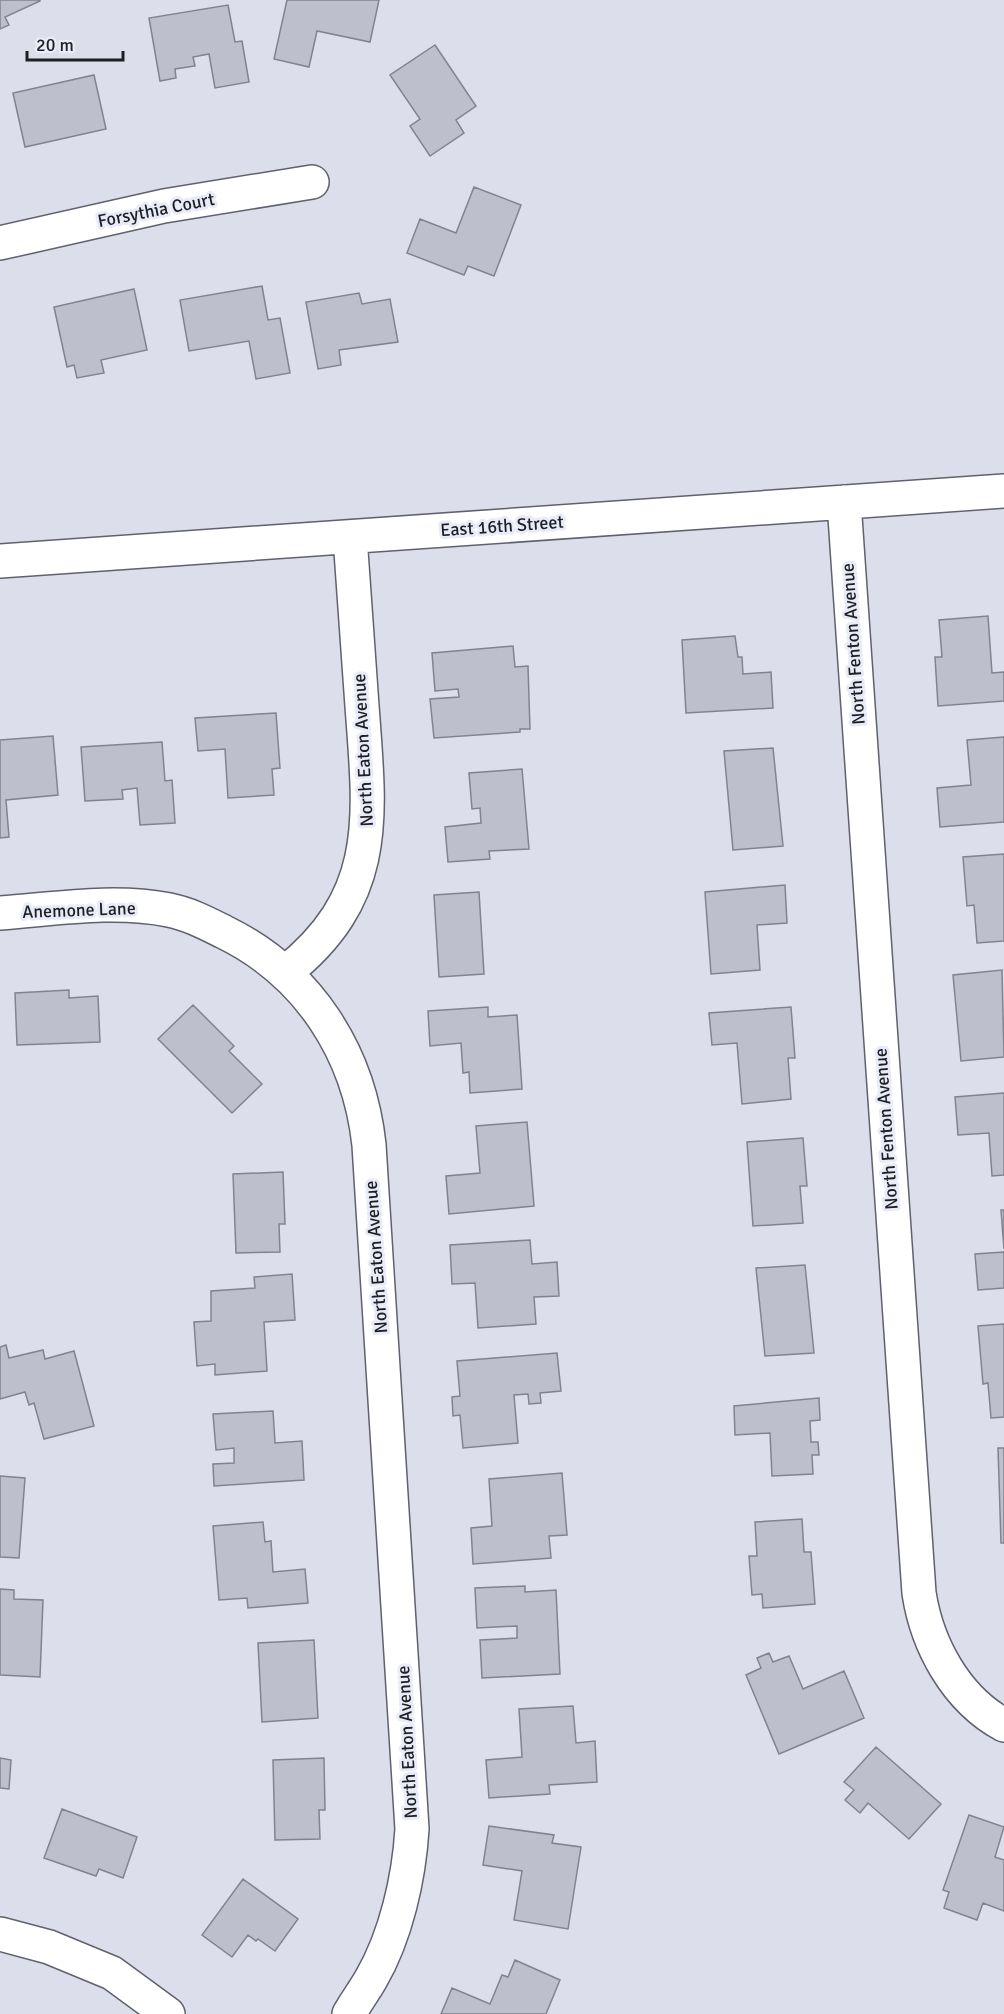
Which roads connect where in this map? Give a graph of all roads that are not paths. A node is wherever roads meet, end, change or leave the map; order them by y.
1 (312, 182) dead end
2 (0, 243) edge
3 (1004, 491) edge
4 (844, 502) junction
5 (350, 537) junction
6 (0, 561) edge
7 (0, 913) edge
8 (286, 972) junction
9 (1004, 1725) edge
10 (0, 1934) edge
11 (168, 2014) edge
12 (349, 2014) edge

1 - 2 street, Forsythia Court
3 - 4 street, East 16th Street
4 - 5 street, East 16th Street
4 - 9 street, North Fenton Avenue
5 - 6 street, East 16th Street
5 - 8 street, North Eaton Avenue
7 - 8 street, Anemone Lane
8 - 12 street, North Eaton Avenue
10 - 11 street

